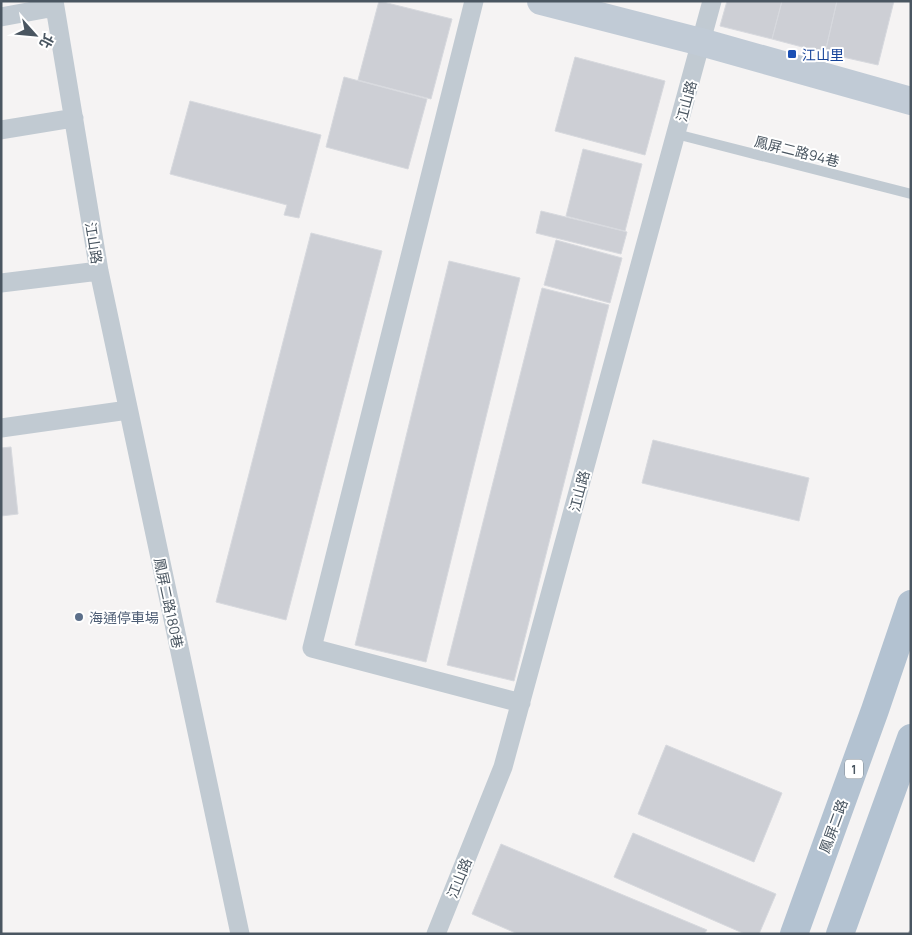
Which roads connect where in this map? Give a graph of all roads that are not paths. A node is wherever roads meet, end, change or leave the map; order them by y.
1 (474, 1) edge
2 (541, 1) edge
3 (712, 1) edge
4 (54, 4) edge
5 (1, 17) edge
6 (701, 42) junction
7 (911, 101) edge
8 (74, 118) junction
9 (1, 130) edge
10 (676, 134) junction
11 (911, 194) edge
12 (99, 271) junction
13 (1, 282) edge
14 (128, 410) junction
15 (1, 428) edge
16 (911, 604) edge
17 (521, 703) junction
18 (911, 738) edge
19 (798, 922) edge
20 (841, 931) edge
21 (240, 934) edge
22 (436, 934) edge

1 - 17 street
2 - 6 street
3 - 6 street, 江山路
4 - 5 street, 江山路
4 - 8 street, 江山路
6 - 7 street
6 - 10 street, 江山路
8 - 9 street
8 - 12 street, 江山路
10 - 11 lane, 鳳屏二路94巷
10 - 17 street, 江山路
12 - 13 street, 江山路
12 - 14 street, 鳳屏二路180巷
14 - 15 street
14 - 21 street, 鳳屏二路180巷
16 - 19 main road, 鳳屏二路 / 1
17 - 22 street, 江山路
18 - 20 main road
19 - 20 main road

